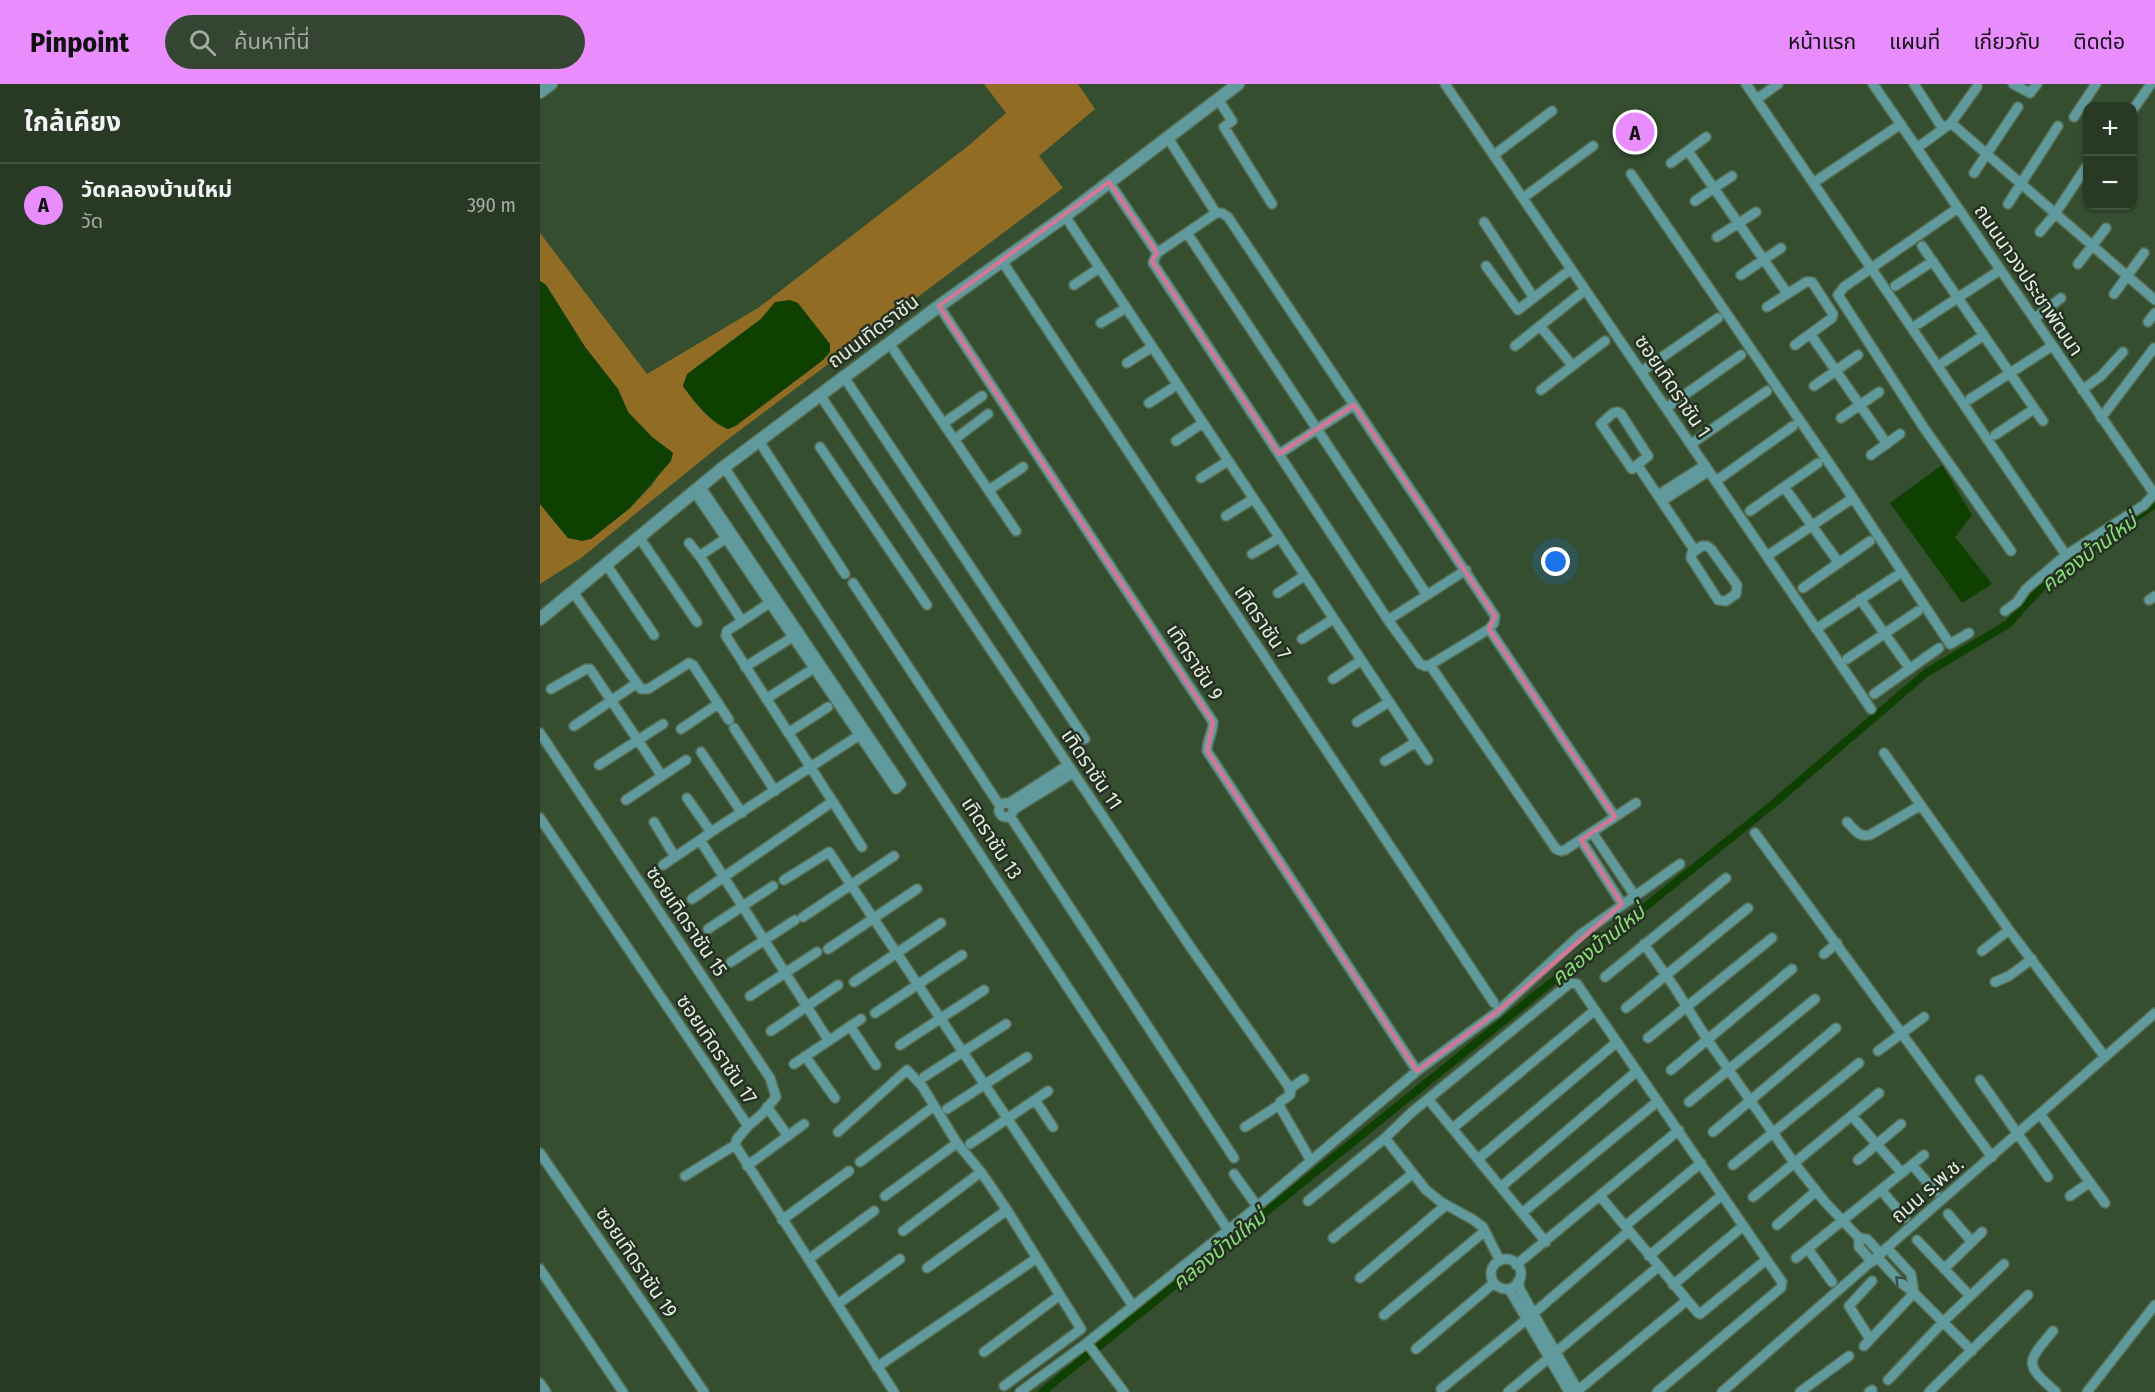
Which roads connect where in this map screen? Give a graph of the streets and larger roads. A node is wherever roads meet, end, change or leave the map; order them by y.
1 (551, 84) edge
2 (1238, 84) edge
3 (1445, 84) edge
4 (1746, 84) edge
5 (1778, 84) edge
6 (1874, 84) edge
7 (1914, 84) edge
8 (2013, 84) edge
9 (2037, 84) edge
10 (2096, 84) edge
11 (2151, 84) edge
12 (1977, 87) dead end
13 (540, 92) edge
14 (1218, 99) junction
15 (1757, 99) junction
16 (2137, 105) edge
17 (2018, 107) dead end
18 (1552, 111) dead end
19 (2074, 117) dead end
20 (1901, 124) junction
21 (1947, 126) junction
22 (2058, 126) dead end
23 (1706, 137) dead end
24 (1167, 138) junction
25 (1593, 146) dead end
26 (1917, 148) junction
27 (1688, 151) junction
28 (1494, 155) junction
29 (1986, 155) junction
30 (1671, 163) dead end
31 (2083, 172) edge
32 (1974, 173) dead end
33 (1631, 174) dead end
34 (1732, 176) dead end
35 (1819, 179) dead end
36 (1109, 182) junction
37 (2021, 185) junction
38 (1714, 189) junction
39 (1523, 198) junction
40 (1695, 201) dead end
41 (1272, 204) dead end
42 (2008, 204) dead end
43 (1958, 208) junction
44 (1756, 212) dead end
45 (1216, 213) junction
46 (2055, 214) junction
47 (1065, 216) junction
48 (1484, 222) dead end
49 (1738, 224) junction
50 (2106, 228) dead end
51 (1187, 232) junction
52 (2040, 232) dead end
53 (1717, 237) dead end
54 (1922, 246) dead end
55 (2092, 246) junction
56 (1780, 248) dead end
57 (1157, 253) junction
58 (2144, 253) dead end
59 (1002, 261) junction
60 (1762, 261) junction
61 (1933, 261) junction
62 (2078, 264) dead end
63 (1486, 266) dead end
64 (1100, 268) junction
65 (1871, 268) junction
66 (1571, 269) junction
67 (2000, 270) junction
68 (1741, 274) dead end
69 (2128, 277) junction
70 (1074, 285) dead end
71 (1895, 286) dead end
72 (1586, 290) junction
73 (1787, 293) junction
74 (2114, 294) dead end
75 (1838, 295) junction
76 (1534, 298) junction
77 (1958, 298) junction
78 (2061, 298) dead end
79 (2155, 300) edge
80 (1826, 302) junction
81 (939, 306) junction
82 (1767, 307) dead end
83 (1126, 308) junction
84 (1718, 318) dead end
85 (2034, 319) junction
86 (1101, 323) dead end
87 (1918, 324) dead end
88 (1540, 326) junction
89 (1811, 335) junction
90 (1984, 335) junction
91 (1605, 341) dead end
92 (889, 343) junction
93 (1515, 345) dead end
94 (1795, 345) dead end
95 (2052, 346) junction
96 (1152, 347) junction
97 (2154, 348) edge
98 (2123, 352) dead end
99 (1741, 355) dead end
100 (1858, 355) dead end
101 (1944, 362) dead end
102 (1126, 363) dead end
103 (1572, 365) junction
104 (1836, 371) junction
105 (1641, 372) junction
106 (2010, 373) junction
107 (844, 377) junction
108 (1177, 385) junction
109 (1814, 386) dead end
110 (1541, 390) dead end
111 (2082, 390) junction
112 (1767, 391) dead end
113 (1879, 392) dead end
114 (819, 395) junction
115 (982, 396) dead end
116 (1970, 399) dead end
117 (1149, 403) dead end
118 (1354, 405) junction
119 (1860, 405) junction
120 (1666, 408) junction
121 (2034, 409) junction
122 (988, 414) dead end
123 (1841, 418) dead end
124 (2101, 418) junction
125 (2043, 421) dead end
126 (944, 423) junction
127 (1203, 423) junction
128 (1793, 426) dead end
129 (1317, 429) junction
130 (1900, 434) dead end
131 (1995, 435) dead end
132 (955, 439) junction
133 (759, 441) junction
134 (1176, 441) dead end
135 (1691, 444) junction
136 (1887, 444) junction
137 (820, 447) dead end
138 (1279, 454) junction
139 (1870, 455) dead end
140 (1228, 461) junction
141 (1818, 463) dead end
142 (1638, 466) junction
143 (724, 467) junction
144 (1023, 467) dead end
145 (1707, 468) junction
146 (1201, 478) dead end
147 (1716, 481) junction
148 (1784, 487) junction
149 (697, 489) junction
150 (989, 490) junction
151 (2155, 494) edge
152 (1660, 498) junction
153 (1853, 498) junction
154 (1253, 499) junction
155 (1750, 511) dead end
156 (1226, 516) dead end
157 (1812, 525) junction
158 (1016, 531) dead end
159 (730, 536) junction
160 (639, 537) junction
161 (1278, 538) junction
162 (1870, 541) dead end
163 (689, 543) dead end
164 (1695, 551) junction
165 (2011, 551) dead end
166 (1252, 555) dead end
167 (2066, 555) junction
168 (1767, 556) junction
169 (701, 558) junction
170 (1839, 563) junction
171 (606, 564) junction
172 (1466, 570) junction
173 (846, 574) dead end
174 (1304, 576) junction
175 (1896, 576) dead end
176 (853, 583) dead end
177 (1803, 588) dead end
178 (573, 592) junction
179 (1278, 593) dead end
180 (1427, 595) junction
181 (1860, 599) junction
182 (927, 605) dead end
183 (765, 606) dead end
184 (1918, 611) dead end
185 (2005, 612) dead end
186 (540, 619) edge
187 (1334, 619) junction
188 (1388, 620) junction
189 (742, 621) junction
190 (697, 622) dead end
191 (1816, 628) junction
192 (1489, 629) junction
193 (1884, 633) junction
194 (1970, 633) dead end
195 (654, 635) dead end
196 (1302, 639) dead end
197 (788, 640) dead end
198 (1939, 648) dead end
199 (1848, 659) dead end
200 (1360, 661) junction
201 (1430, 664) junction
202 (745, 667) junction
203 (1911, 669) junction
204 (808, 672) dead end
205 (1333, 679) dead end
206 (637, 683) junction
207 (551, 689) dead end
208 (1874, 694) dead end
209 (766, 699) junction
210 (612, 700) junction
211 (1389, 702) junction
212 (718, 704) junction
213 (828, 707) dead end
214 (1871, 709) dead end
215 (1357, 722) dead end
216 (663, 724) dead end
217 (574, 726) dead end
218 (681, 729) dead end
219 (540, 733) edge
220 (788, 733) junction
221 (863, 733) junction
222 (1085, 739) dead end
223 (638, 740) junction
224 (1416, 742) junction
225 (701, 752) dead end
226 (1884, 753) dead end
227 (686, 760) dead end
228 (1428, 760) dead end
229 (1385, 761) dead end
230 (599, 765) dead end
231 (810, 768) junction
232 (1071, 769) junction
233 (662, 776) junction
234 (775, 791) junction
235 (687, 798) dead end
236 (626, 800) dead end
237 (832, 802) junction
238 (1636, 803) dead end
239 (1921, 806) junction
240 (1008, 809) junction
241 (742, 813) junction
242 (1615, 817) junction
243 (540, 818) edge
244 (654, 822) dead end
245 (1847, 822) dead end
246 (711, 832) junction
247 (1592, 832) junction
248 (1755, 833) dead end
249 (700, 840) junction
250 (1581, 840) junction
251 (862, 847) dead end
252 (894, 856) dead end
253 (675, 857) junction
254 (1680, 864) dead end
255 (663, 865) dead end
256 (723, 876) junction
257 (1726, 878) dead end
258 (784, 880) dead end
259 (850, 884) junction
260 (773, 886) dead end
261 (917, 889) dead end
262 (1635, 896) junction
263 (692, 899) dead end
264 (1622, 904) junction
265 (741, 906) junction
266 (1748, 908) dead end
267 (874, 919) junction
268 (941, 923) dead end
269 (708, 929) dead end
270 (2009, 930) junction
271 (1772, 938) dead end
272 (765, 940) junction
273 (1644, 944) junction
274 (1837, 944) junction
275 (828, 949) dead end
276 (1983, 951) dead end
277 (817, 952) dead end
278 (896, 953) junction
279 (1824, 954) dead end
280 (962, 955) dead end
281 (2032, 959) junction
282 (730, 962) dead end
283 (1792, 969) dead end
284 (785, 974) junction
285 (1666, 975) junction
286 (1605, 977) dead end
287 (855, 981) dead end
288 (1995, 982) dead end
289 (917, 984) junction
290 (838, 986) dead end
291 (984, 990) dead end
292 (750, 996) dead end
293 (1815, 999) dead end
294 (1494, 1003) dead end
295 (806, 1006) junction
296 (1626, 1008) dead end
297 (1687, 1008) junction
298 (1595, 1010) junction
299 (875, 1012) dead end
300 (2155, 1013) edge
301 (1924, 1017) dead end
302 (861, 1019) dead end
303 (940, 1019) junction
304 (1006, 1024) dead end
305 (850, 1026) junction
306 (1836, 1028) dead end
307 (771, 1031) dead end
308 (1903, 1033) junction
309 (1648, 1038) dead end
310 (1707, 1039) junction
311 (829, 1041) junction
312 (1617, 1042) junction
313 (900, 1045) dead end
314 (963, 1052) junction
315 (1878, 1052) dead end
316 (806, 1056) junction
317 (1027, 1057) dead end
318 (2105, 1057) junction
319 (1858, 1063) dead end
320 (794, 1064) dead end
321 (876, 1065) dead end
322 (1671, 1070) dead end
323 (1729, 1070) junction
324 (1417, 1071) junction
325 (1637, 1071) junction
326 (924, 1077) dead end
327 (1304, 1079) dead end
328 (1980, 1080) dead end
329 (985, 1085) junction
330 (1289, 1089) junction
331 (1048, 1091) dead end
332 (1879, 1093) dead end
333 (836, 1098) dead end
334 (1428, 1099) junction
335 (1035, 1100) junction
336 (1658, 1101) junction
337 (1750, 1101) junction
338 (1689, 1102) dead end
339 (1279, 1105) junction
340 (934, 1106) junction
341 (767, 1107) junction
342 (947, 1109) dead end
343 (2040, 1114) junction
344 (1852, 1116) junction
345 (1008, 1119) junction
346 (804, 1124) dead end
347 (1901, 1124) dead end
348 (748, 1126) junction
349 (1053, 1127) dead end
350 (1245, 1127) dead end
351 (1453, 1128) junction
352 (1679, 1131) junction
353 (838, 1132) dead end
354 (1713, 1132) dead end
355 (1773, 1132) junction
356 (2018, 1134) junction
357 (788, 1136) junction
358 (1384, 1138) junction
359 (957, 1143) junction
360 (970, 1144) dead end
361 (735, 1145) junction
362 (1877, 1145) junction
363 (540, 1153) edge
364 (1924, 1155) dead end
365 (1992, 1157) junction
366 (1234, 1158) dead end
367 (1478, 1159) junction
368 (1858, 1160) dead end
369 (1311, 1161) junction
370 (860, 1162) dead end
371 (1701, 1163) junction
372 (1795, 1164) junction
373 (1732, 1165) dead end
374 (1912, 1165) junction
375 (747, 1166) junction
376 (849, 1171) dead end
377 (981, 1172) junction
378 (1902, 1173) junction
379 (1234, 1174) dead end
380 (1412, 1174) junction
381 (685, 1176) dead end
382 (2048, 1177) dead end
383 (2090, 1182) junction
384 (1501, 1187) junction
385 (1881, 1190) junction
386 (1816, 1191) junction
387 (1936, 1192) dead end
388 (1722, 1195) junction
389 (885, 1196) dead end
390 (1600, 1196) junction
391 (2070, 1196) dead end
392 (1753, 1197) dead end
393 (1308, 1201) dead end
394 (2105, 1203) dead end
395 (1446, 1204) junction
396 (1257, 1206) junction
397 (1007, 1210) junction
398 (874, 1212) dead end
399 (1522, 1213) junction
400 (1948, 1214) dead end
401 (1905, 1218) dead end
402 (782, 1220) junction
403 (1843, 1221) junction
404 (1777, 1225) dead end
405 (1743, 1226) junction
406 (1627, 1229) junction
407 (1228, 1230) junction
408 (903, 1231) dead end
409 (1485, 1231) junction
410 (1982, 1232) dead end
411 (1333, 1238) dead end
412 (1917, 1240) dead end
413 (1546, 1242) junction
414 (1972, 1242) junction
415 (1808, 1248) junction
416 (1879, 1255) junction
417 (1649, 1256) junction
418 (1037, 1258) junction
419 (1796, 1258) dead end
420 (809, 1259) junction
421 (900, 1259) dead end
422 (1766, 1260) junction
423 (1500, 1261) junction
424 (1516, 1264) junction
425 (2004, 1264) dead end
426 (1658, 1267) junction
427 (927, 1268) dead end
428 (540, 1269) edge
429 (1944, 1269) junction
430 (1360, 1278) dead end
431 (1518, 1281) junction
432 (1872, 1281) dead end
433 (1832, 1282) dead end
434 (1494, 1283) junction
435 (1673, 1285) junction
436 (1509, 1289) junction
437 (1914, 1293) junction
438 (1060, 1295) junction
439 (2028, 1295) dead end
440 (1970, 1296) junction
441 (1686, 1301) junction
442 (838, 1304) junction
443 (2155, 1305) edge
444 (1133, 1306) junction
445 (1384, 1315) dead end
446 (1530, 1316) junction
447 (1943, 1322) junction
448 (2053, 1331) dead end
449 (1089, 1345) junction
450 (1416, 1349) dead end
451 (1971, 1351) junction
452 (984, 1352) dead end
453 (1553, 1355) junction
454 (1849, 1356) dead end
455 (877, 1367) junction
456 (1888, 1380) dead end
457 (540, 1383) edge
458 (1004, 1386) dead end
459 (1441, 1389) dead end
460 (546, 1392) edge
461 (623, 1392) edge
462 (704, 1392) edge
463 (894, 1392) edge
464 (1020, 1392) edge
465 (1124, 1392) edge
466 (1508, 1392) edge
467 (1576, 1392) edge
468 (1657, 1392) edge
469 (1722, 1392) edge
470 (1800, 1392) edge
471 (1929, 1392) edge
472 (2056, 1392) edge
473 (2086, 1392) edge

1 - 13 street
2 - 14 street, ถนนเทิดราชัน
3 - 28 street, ซอยเทิดราชัน 1
4 - 15 street
5 - 15 street
6 - 20 street, ถนนนาวงประชาพัฒนา
7 - 21 street
8 - 9 street
10 - 19 street
11 - 16 street
12 - 21 street
14 - 24 street, ถนนเทิดราชัน
14 - 41 street
15 - 65 street
17 - 29 street
18 - 28 street
20 - 26 street, ถนนนาวงประชาพัฒนา
20 - 35 street
21 - 26 street
21 - 29 street
22 - 37 street
23 - 27 street
24 - 36 street, ถนนเทิดราชัน
24 - 45 street
25 - 39 street
26 - 43 street, ถนนนาวงประชาพัฒนา
27 - 30 street
27 - 38 street
28 - 39 street, ซอยเทิดราชัน 1
29 - 32 street
29 - 37 street
31 - 46 street
33 - 153 street
34 - 38 street
36 - 47 street, ถนนเทิดราชัน
36 - 57 street
37 - 42 street
37 - 46 street
38 - 40 street
38 - 49 street
39 - 66 street, ซอยเทิดราชัน 1
43 - 65 street
43 - 67 street, ถนนนาวงประชาพัฒนา
44 - 49 street
45 - 51 street
45 - 118 street
46 - 52 street
46 - 55 street
47 - 59 street, ถนนเทิดราชัน
47 - 64 street
48 - 76 street
49 - 53 street
49 - 60 street
50 - 55 street
51 - 57 street
51 - 129 street
54 - 61 street
55 - 62 street
55 - 69 street
56 - 60 street
57 - 138 street
58 - 69 street
59 - 81 street, ถนนเทิดราชัน
59 - 294 street, เทิดราชัน 7
60 - 68 street
60 - 73 street
61 - 71 street
61 - 77 street
63 - 76 street
64 - 70 street
64 - 83 street
65 - 75 street
65 - 167 street
66 - 72 street, ซอยเทิดราชัน 1
66 - 76 street
67 - 77 street
67 - 85 street, ถนนนาวงประชาพัฒนา
69 - 74 street
69 - 79 street
72 - 88 street
72 - 105 street, ซอยเทิดราชัน 1
73 - 80 street
73 - 82 street
75 - 80 street
75 - 165 street
77 - 87 street
77 - 90 street
78 - 85 street
80 - 89 street
81 - 92 street, ถนนเทิดราชัน
81 - 324 street, เทิดราชัน 9
83 - 86 street
83 - 96 street
84 - 105 street
85 - 95 street, ถนนนาวงประชาพัฒนา
88 - 93 street
88 - 103 street
89 - 94 street
89 - 104 street
90 - 101 street
90 - 106 street
91 - 103 street
92 - 107 street, ถนนเทิดราชัน
92 - 126 street
95 - 106 street
95 - 111 street, ถนนนาวงประชาพัฒนา
96 - 102 street
96 - 108 street
97 - 124 street
98 - 111 street
99 - 120 street
100 - 104 street
103 - 110 street
104 - 109 street
104 - 119 street
105 - 120 street, ซอยเทิดราชัน 1
106 - 116 street
106 - 121 street
107 - 114 street, ถนนเทิดราชัน
107 - 222 street
108 - 117 street
108 - 127 street
111 - 124 street, ถนนนาวงประชาพัฒนา
112 - 135 street
113 - 119 street
114 - 133 street, ถนนเทิดราชัน
114 - 232 street, เทิดราชัน 11
115 - 126 street
118 - 129 street
118 - 172 street
119 - 123 street
119 - 136 street
120 - 135 street, ซอยเทิดราชัน 1
121 - 125 street
121 - 131 street
122 - 132 street
124 - 151 street, ถนนนาวงประชาพัฒนา
126 - 132 street
127 - 134 street
127 - 140 street
128 - 147 street
129 - 138 street
129 - 180 street
130 - 136 street
132 - 150 street
133 - 143 street, ถนนเทิดราชัน
133 - 173 street
135 - 145 street, ซอยเทิดราชัน 1
136 - 139 street
137 - 182 street
138 - 188 street
140 - 146 street
140 - 154 street
141 - 148 street
142 - 142 street
142 - 152 street
143 - 149 street, ถนนเทิดราชัน
143 - 407 street, เทิดราชัน 13
144 - 150 street
145 - 147 street, ซอยเทิดราชัน 1
145 - 152 street
147 - 168 street, ซอยเทิดราชัน 1
148 - 155 street
148 - 157 street
149 - 159 street
149 - 160 street, ถนนเทิดราชัน
150 - 158 street
151 - 167 street
152 - 164 street
153 - 157 street
153 - 194 street
154 - 156 street
154 - 161 street
157 - 168 street
157 - 170 street
159 - 169 street
159 - 221 street
160 - 171 street, ถนนเทิดราชัน
160 - 190 street
161 - 166 street
161 - 174 street
162 - 170 street
163 - 169 street
164 - 164 street
167 - 185 street
168 - 191 street, ซอยเทิดราชัน 1
169 - 189 street
170 - 177 street
171 - 178 street, ถนนเทิดราชัน
171 - 195 street
172 - 180 street
172 - 192 street
174 - 179 street
174 - 187 street
175 - 181 street
176 - 240 street
178 - 186 street, ถนนเทิดราชัน
178 - 206 street
180 - 188 street
181 - 191 street
181 - 193 street
183 - 189 street
184 - 193 street
187 - 196 street
187 - 200 street
188 - 201 street
189 - 202 street
191 - 214 street, ซอยเทิดราชัน 1
192 - 201 street
192 - 242 street
193 - 199 street
193 - 203 street
197 - 202 street
198 - 203 street
200 - 205 street
200 - 211 street
201 - 250 street
202 - 209 street
203 - 208 street
204 - 209 street
206 - 210 street
206 - 212 street
207 - 210 street
209 - 220 street
210 - 217 street
210 - 223 street
211 - 215 street
211 - 224 street
212 - 218 street
212 - 234 street
213 - 220 street
216 - 223 street
219 - 341 street, ซอยเทิดราชัน 15
220 - 231 street
221 - 221 street
221 - 231 street
223 - 230 street
223 - 233 street
224 - 228 street
224 - 229 street
225 - 241 street
226 - 239 street
227 - 233 street
231 - 234 street
231 - 237 street
232 - 240 street
232 - 330 street, เทิดราชัน 11
233 - 236 street
234 - 241 street
235 - 246 street
237 - 251 street
237 - 256 street
238 - 242 street
239 - 245 street
239 - 270 street
240 - 366 street
241 - 246 street
242 - 247 street
243 - 348 street, ซอยเทิดราชัน 17
244 - 253 street
246 - 249 street
247 - 250 street
247 - 262 street
248 - 274 street
249 - 253 street
249 - 256 street
250 - 264 street
252 - 259 street
253 - 255 street
254 - 262 street
256 - 263 street
256 - 265 street
257 - 273 street
258 - 259 street
259 - 267 street
259 - 272 street
260 - 265 street
261 - 267 street
262 - 264 street
264 - 324 street
265 - 269 street
265 - 272 street
266 - 285 street
267 - 275 street
267 - 278 street
268 - 278 street
270 - 276 street
270 - 281 street
271 - 297 street
272 - 282 street
272 - 284 street
273 - 285 street
273 - 286 street
274 - 279 street
274 - 308 street
277 - 284 street
278 - 287 street
278 - 289 street
280 - 289 street
281 - 288 street
281 - 318 street
283 - 310 street
284 - 292 street
284 - 295 street
285 - 296 street
285 - 297 street
289 - 299 street
289 - 303 street
290 - 295 street
291 - 303 street
293 - 323 street
295 - 307 street
295 - 311 street
297 - 309 street
297 - 310 street
298 - 312 street
298 - 334 street
298 - 351 street
300 - 318 street, ถนน ร.พ.ช.
301 - 308 street
302 - 305 street
303 - 313 street
303 - 314 street
304 - 314 street
305 - 311 street
305 - 321 street
306 - 337 street
308 - 315 street
308 - 365 street
310 - 322 street
310 - 323 street
311 - 316 street
312 - 325 street
312 - 367 street
314 - 326 street
314 - 329 street
316 - 320 street
316 - 333 street
317 - 329 street
318 - 343 street, ถนน ร.พ.ช.
319 - 355 street
323 - 337 street
323 - 338 street
324 - 369 street
325 - 336 street
325 - 384 street
327 - 330 street
328 - 356 street
329 - 342 street
329 - 345 street
330 - 339 street
331 - 335 street
332 - 344 street
334 - 351 street
334 - 358 street
335 - 345 street
335 - 349 street
336 - 352 street
336 - 399 street
337 - 354 street
337 - 355 street
339 - 350 street
339 - 369 street
340 - 353 street
340 - 359 street
340 - 370 street
341 - 348 street
341 - 357 street
343 - 356 street, ถนน ร.พ.ช.
343 - 383 street
344 - 362 street
344 - 372 street
345 - 360 street
345 - 444 street
346 - 357 street
347 - 362 street
348 - 361 street, ซอยเทิดราชัน 17
351 - 367 street
352 - 371 street
352 - 390 street
355 - 372 street
355 - 373 street
356 - 365 street, ถนน ร.พ.ช.
356 - 382 street
357 - 375 street
358 - 380 street
358 - 393 street
359 - 377 street
359 - 389 street
361 - 375 street
361 - 381 street
362 - 368 street
362 - 378 street
363 - 462 street, ซอยเทิดราชัน 19
364 - 374 street
365 - 416 street, ถนน ร.พ.ช.
367 - 384 street
369 - 396 street
371 - 388 street
371 - 406 street
372 - 386 street
372 - 392 street
374 - 378 street
374 - 387 street
375 - 402 street
376 - 402 street
377 - 397 street
377 - 408 street
378 - 385 street
379 - 396 street
380 - 395 street
380 - 411 street
383 - 391 street
383 - 394 street
384 - 399 street
385 - 401 street
385 - 403 street
386 - 403 street
386 - 404 street
388 - 405 street
388 - 417 street
390 - 406 street
390 - 413 street
395 - 409 street
395 - 430 street
396 - 407 street
397 - 418 street
397 - 427 street
398 - 420 street
399 - 413 street
400 - 414 street
402 - 420 street
403 - 415 street
403 - 416 street
405 - 422 street
405 - 435 street
406 - 417 street
406 - 446 street
407 - 444 street
409 - 423 street
409 - 445 street
410 - 414 street
412 - 429 street
413 - 424 street
414 - 429 street
415 - 419 street
415 - 433 street
416 - 437 street
416 - 469 street, ถนน ร.พ.ช.
417 - 426 street
418 - 438 street
418 - 455 street
420 - 442 street
421 - 442 street
422 - 441 street
422 - 468 street
423 - 424 street
423 - 434 street
424 - 431 street
425 - 440 street
426 - 435 street
426 - 453 street
428 - 461 street
429 - 440 street
431 - 436 street
431 - 446 street
432 - 437 street
434 - 436 street
434 - 450 street
435 - 441 street
436 - 446 street
437 - 447 street
438 - 452 street
438 - 458 street
439 - 451 street
440 - 447 street
441 - 467 street
442 - 455 street
443 - 473 street
444 - 449 street
446 - 453 street
446 - 459 street
447 - 451 street
447 - 456 street
448 - 472 street
449 - 464 street
449 - 465 street
451 - 471 street
453 - 466 street
453 - 467 street
454 - 470 street
455 - 463 street
457 - 460 street

